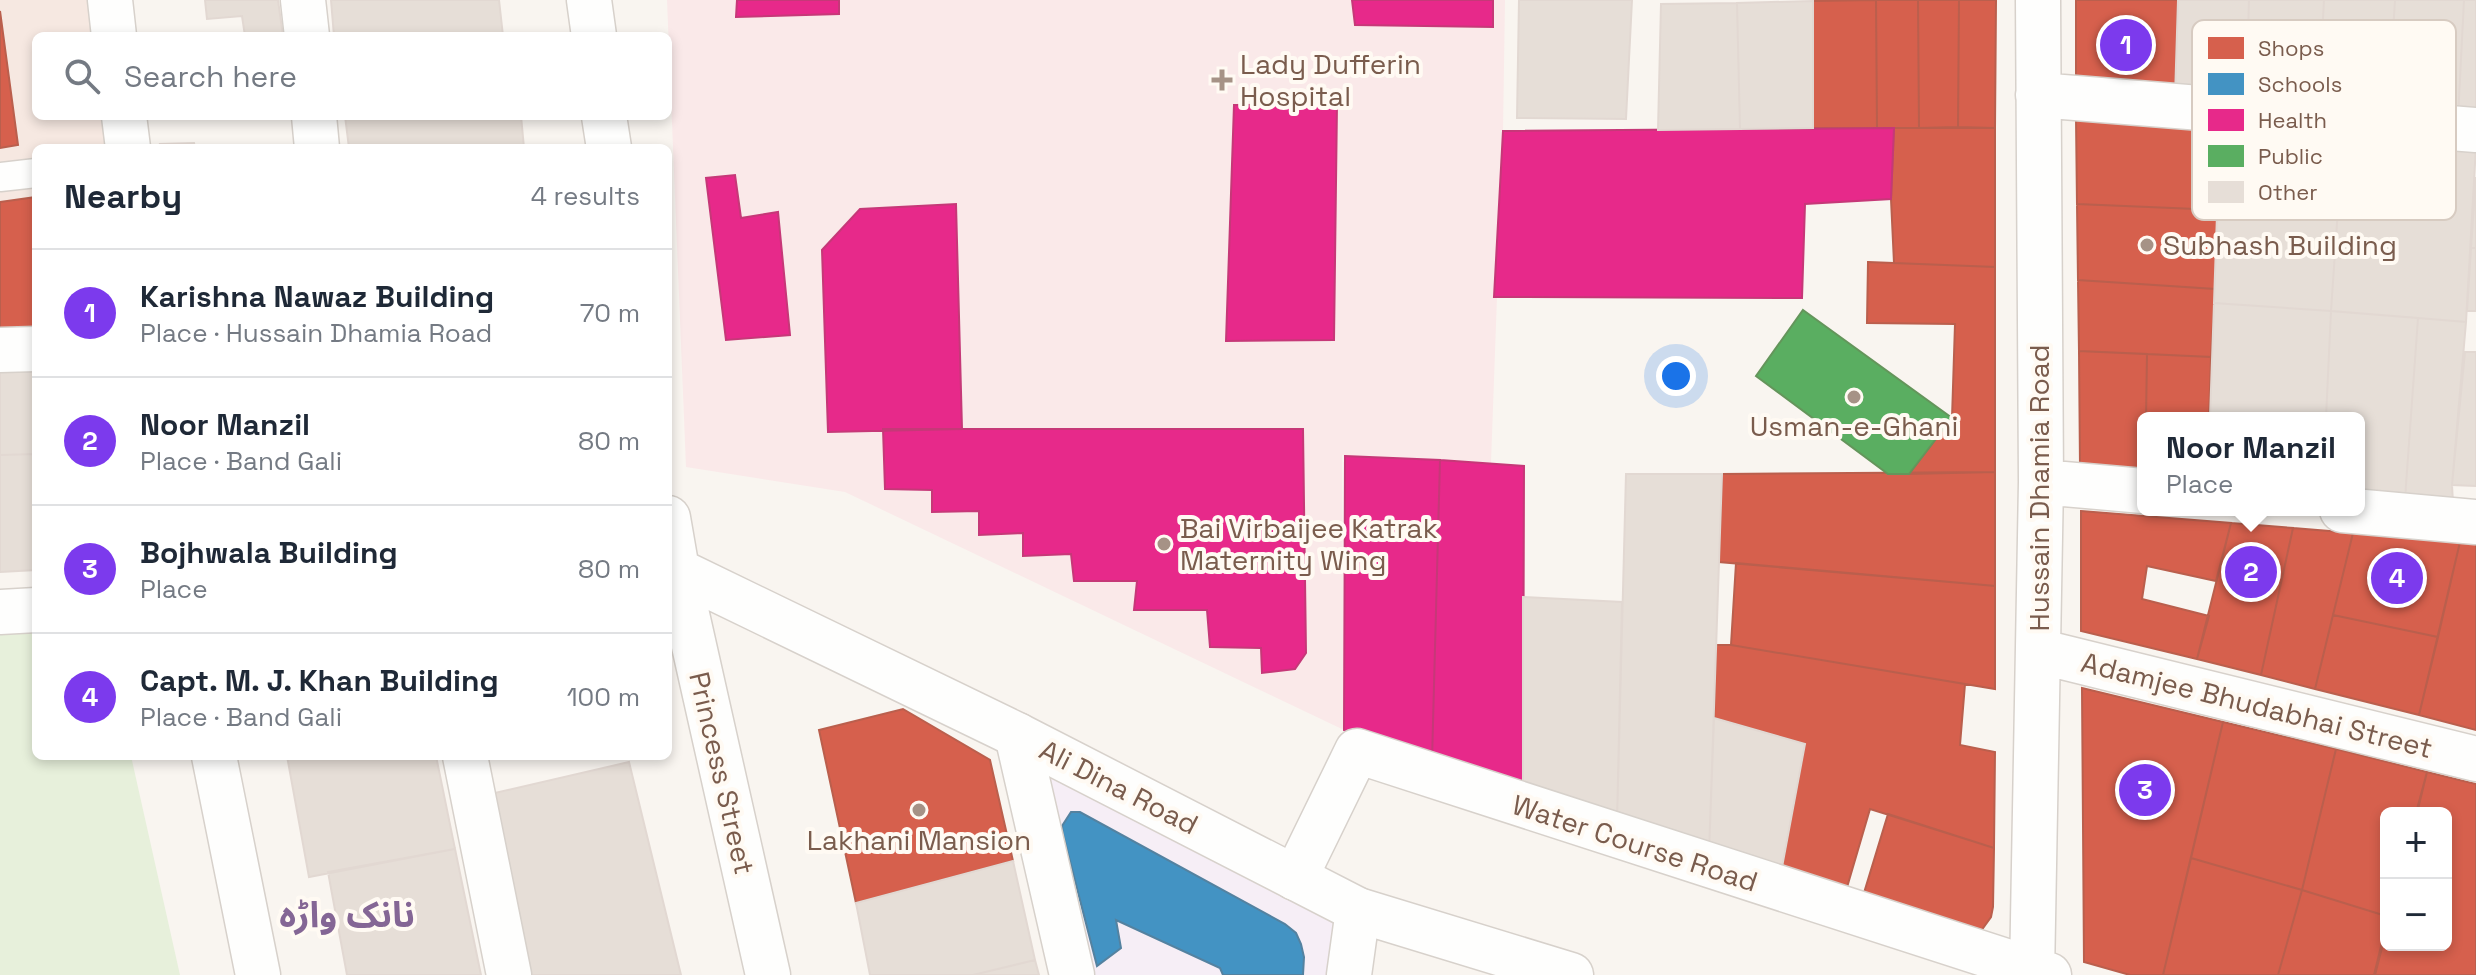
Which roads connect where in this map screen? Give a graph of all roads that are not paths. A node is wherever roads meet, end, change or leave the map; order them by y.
1 (110, 0) edge
2 (303, 0) edge
3 (589, 0) edge
4 (2038, 0) edge
5 (114, 32) edge
6 (307, 32) edge
7 (593, 32) edge
8 (2038, 95) junction
9 (2192, 107) edge
10 (124, 120) edge
11 (314, 120) edge
12 (605, 120) edge
13 (2456, 128) edge
14 (2476, 130) edge
15 (128, 144) edge
16 (317, 144) edge
17 (608, 144) edge
18 (32, 173) edge
19 (0, 177) edge
20 (32, 349) edge
21 (0, 350) edge
22 (2041, 482) junction
23 (2137, 490) edge
24 (2365, 512) edge
25 (2476, 522) edge
26 (672, 568) edge
27 (32, 610) edge
28 (0, 612) edge
29 (2038, 651) junction
30 (1017, 735) junction
31 (2476, 759) edge
32 (215, 760) edge
33 (466, 760) edge
34 (1295, 878) junction
35 (1358, 910) junction
36 (2038, 973) edge
37 (258, 975) edge
38 (509, 975) edge
39 (768, 975) edge
40 (1072, 975) edge
41 (1349, 975) edge
42 (1571, 975) edge

1 - 5 street
2 - 6 street
3 - 7 street
4 - 8 street, Hussain Dhamia Road
8 - 9 street
8 - 22 street, Hussain Dhamia Road
10 - 15 street
11 - 16 street
12 - 17 street
13 - 14 street
18 - 19 lane
20 - 21 street
22 - 23 street
22 - 29 street, Hussain Dhamia Road
24 - 25 street
26 - 30 street, Ali Dina Road
26 - 39 street, Princess Street
27 - 28 street
29 - 31 street, Adamjee Bhudabhai Street
29 - 36 street, Hussain Dhamia Road
30 - 34 street, Ali Dina Road
30 - 40 street
32 - 37 street
33 - 38 street
34 - 35 street, Ali Dina Road
34 - 36 street, Water Course Road
35 - 41 street
35 - 42 street, Ali Dina Road

